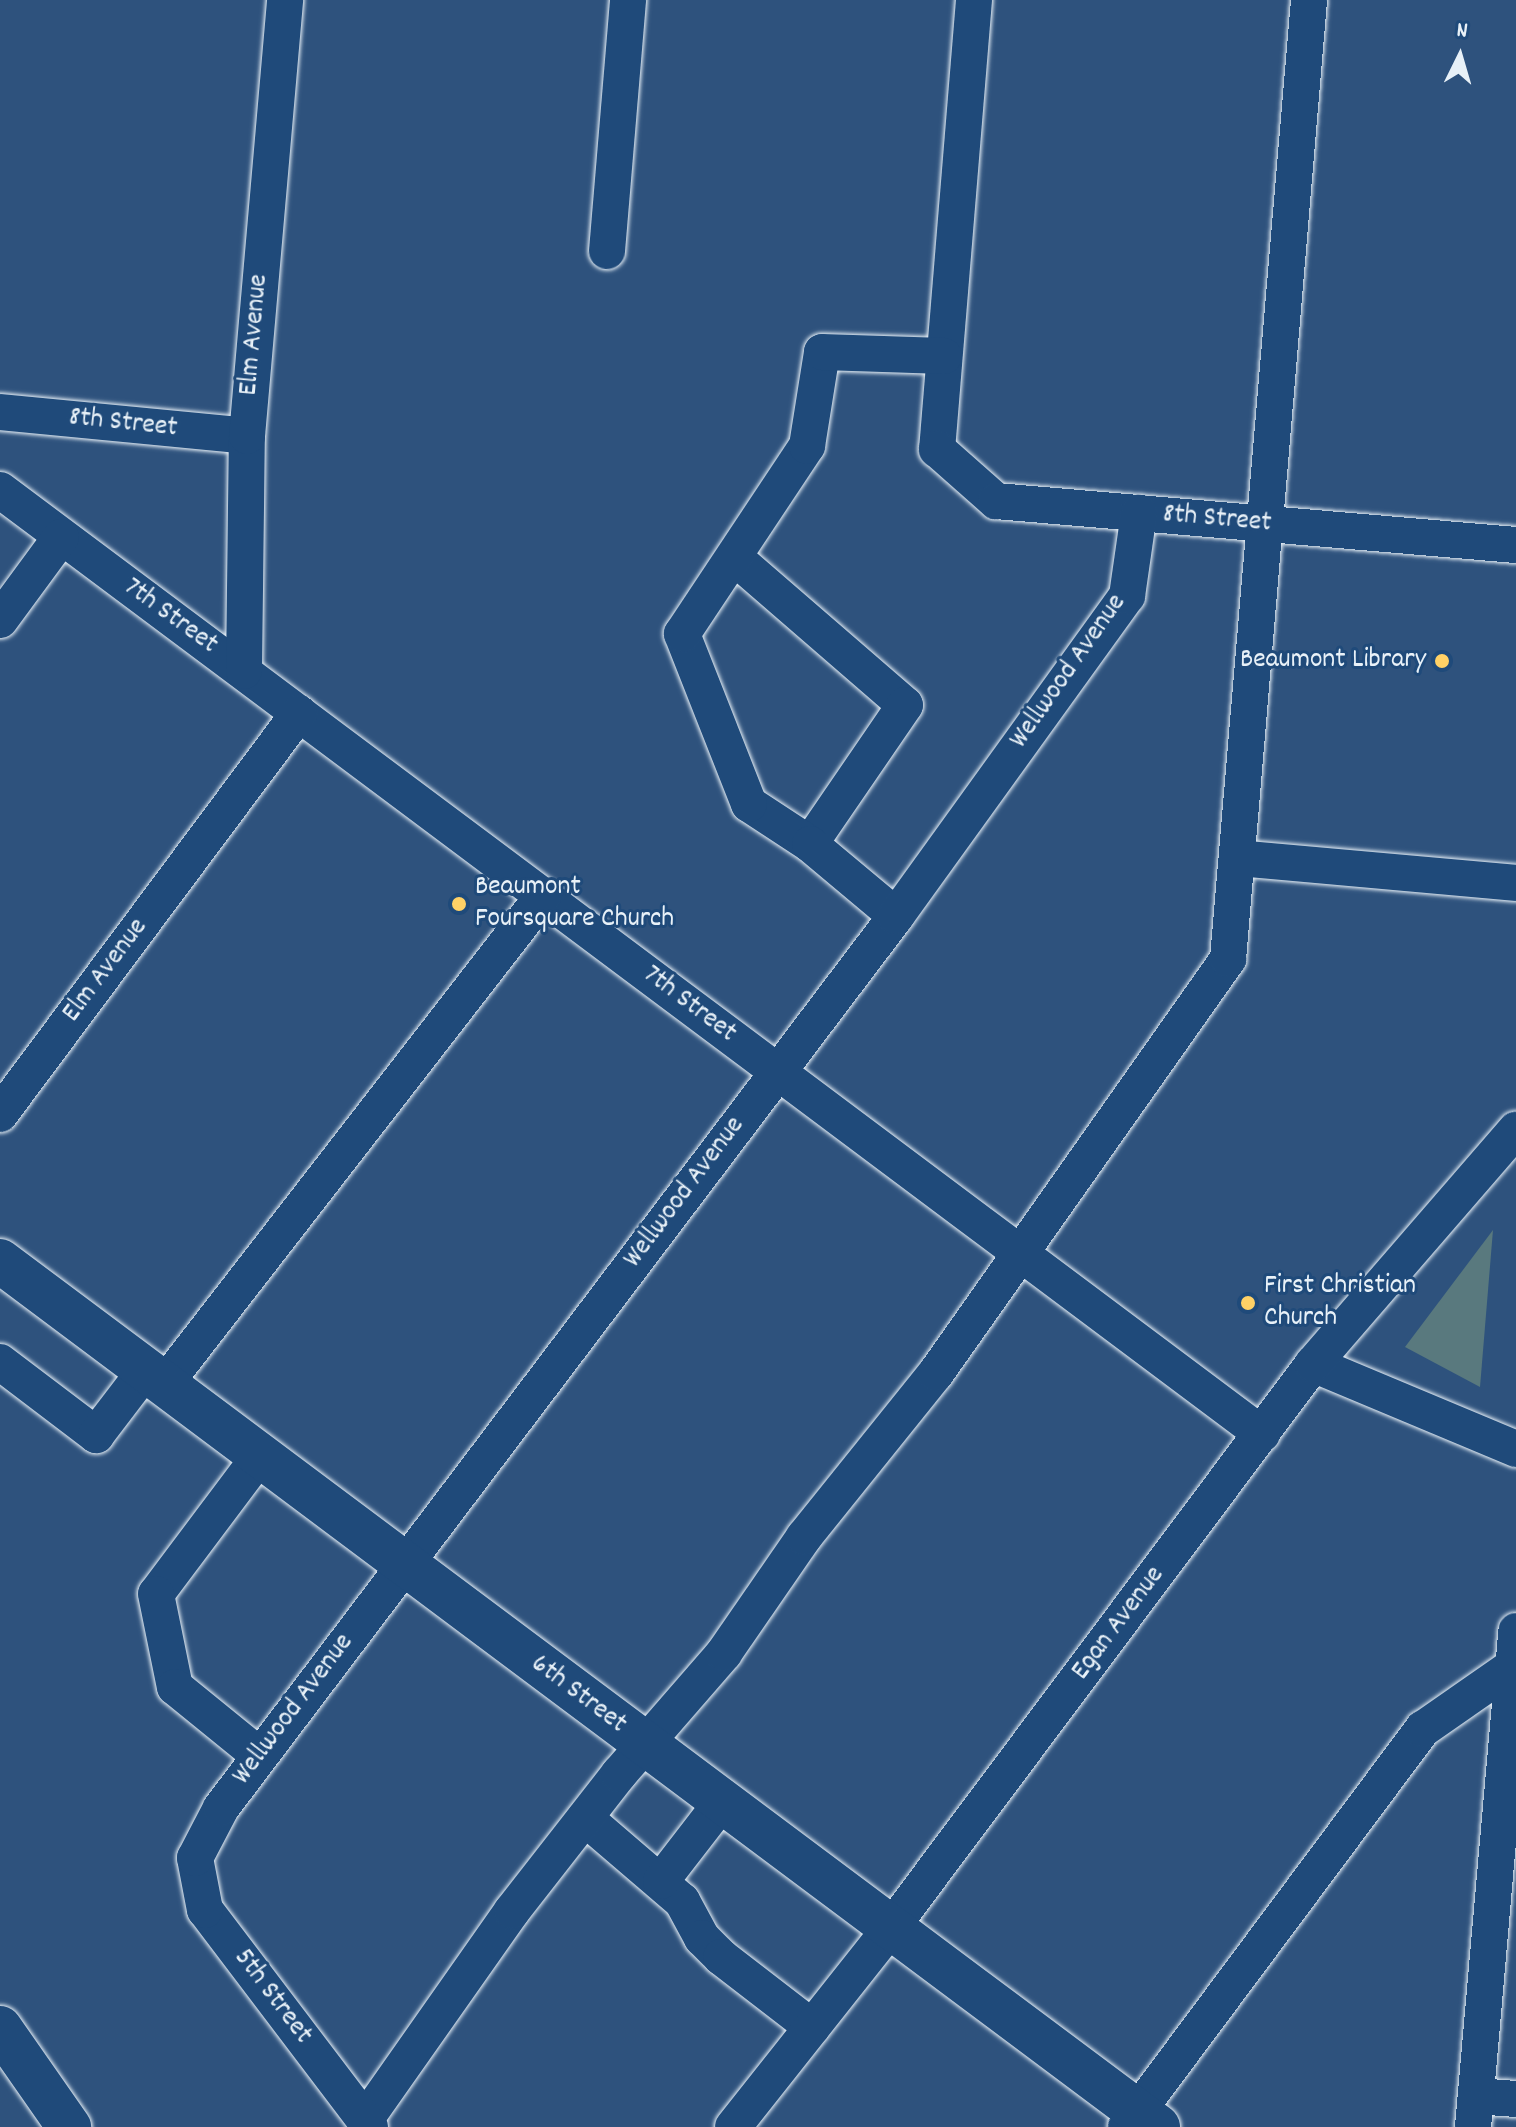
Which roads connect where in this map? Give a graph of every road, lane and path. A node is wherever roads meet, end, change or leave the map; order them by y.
1 (285, 0) edge
2 (628, 0) edge
3 (974, 0) edge
4 (1309, 0) edge
5 (607, 251) dead end
6 (944, 356) junction
7 (0, 412) edge
8 (247, 436) junction
9 (0, 490) edge
10 (1139, 513) junction
11 (1265, 524) junction
12 (61, 537) junction
13 (1516, 545) edge
14 (734, 557) junction
15 (0, 620) edge
16 (244, 671) junction
17 (299, 713) junction
18 (810, 844) junction
19 (1237, 858) junction
20 (1516, 883) edge
21 (543, 896) junction
22 (896, 916) junction
23 (777, 1071) junction
24 (0, 1114) edge
25 (1516, 1130) edge
26 (1017, 1252) junction
27 (0, 1261) edge
28 (0, 1362) edge
29 (1313, 1364) junction
30 (154, 1378) junction
31 (1262, 1434) junction
32 (1516, 1449) edge
33 (259, 1457) junction
34 (406, 1563) junction
35 (1516, 1631) edge
36 (1512, 1667) junction
37 (647, 1748) junction
38 (260, 1756) junction
39 (722, 1802) junction
40 (585, 1818) junction
41 (195, 1858) joint
42 (661, 1881) junction
43 (891, 1928) junction
44 (812, 2027) junction
45 (0, 2028) edge
46 (1516, 2099) edge
47 (1475, 2112) edge
48 (1140, 2122) edge
49 (368, 2124) edge
50 (69, 2127) edge
51 (733, 2127) edge

1 - 8 street, Elm Avenue
2 - 5 street
3 - 6 street
4 - 11 street
6 - 10 street, 8th Street
6 - 14 street
7 - 8 street, 8th Street
8 - 16 street, Elm Avenue
9 - 12 street, 7th Street
10 - 11 street, 8th Street
10 - 22 street, Wellwood Avenue
11 - 13 street, 8th Street
11 - 19 street
12 - 15 street
12 - 16 street, 7th Street
14 - 18 street
14 - 18 street
16 - 17 street, 7th Street
17 - 21 street, 7th Street
17 - 24 street, Elm Avenue
18 - 22 street
19 - 20 street
19 - 26 street
21 - 23 street, 7th Street
21 - 30 street
22 - 23 street, Wellwood Avenue
23 - 26 street, 7th Street
23 - 34 street, Wellwood Avenue
25 - 29 street, Egan Avenue
26 - 31 street, 7th Street
26 - 37 street
27 - 30 main road, 6th Street
28 - 30 street
29 - 31 street, Egan Avenue
29 - 32 street
30 - 33 main road, 6th Street
31 - 43 street, Egan Avenue
33 - 34 main road, 6th Street
33 - 38 street
34 - 37 main road, 6th Street
34 - 38 street, Wellwood Avenue
35 - 36 street
36 - 47 street
36 - 48 street
37 - 39 main road, 6th Street
37 - 40 street
38 - 41 street, Wellwood Avenue
39 - 42 street
39 - 43 main road, 6th Street
40 - 42 street
40 - 49 street
41 - 49 street, 5th Street
42 - 44 street
43 - 44 street, Egan Avenue
43 - 48 main road, 6th Street
44 - 51 street, Egan Avenue
45 - 50 main road
46 - 47 street

